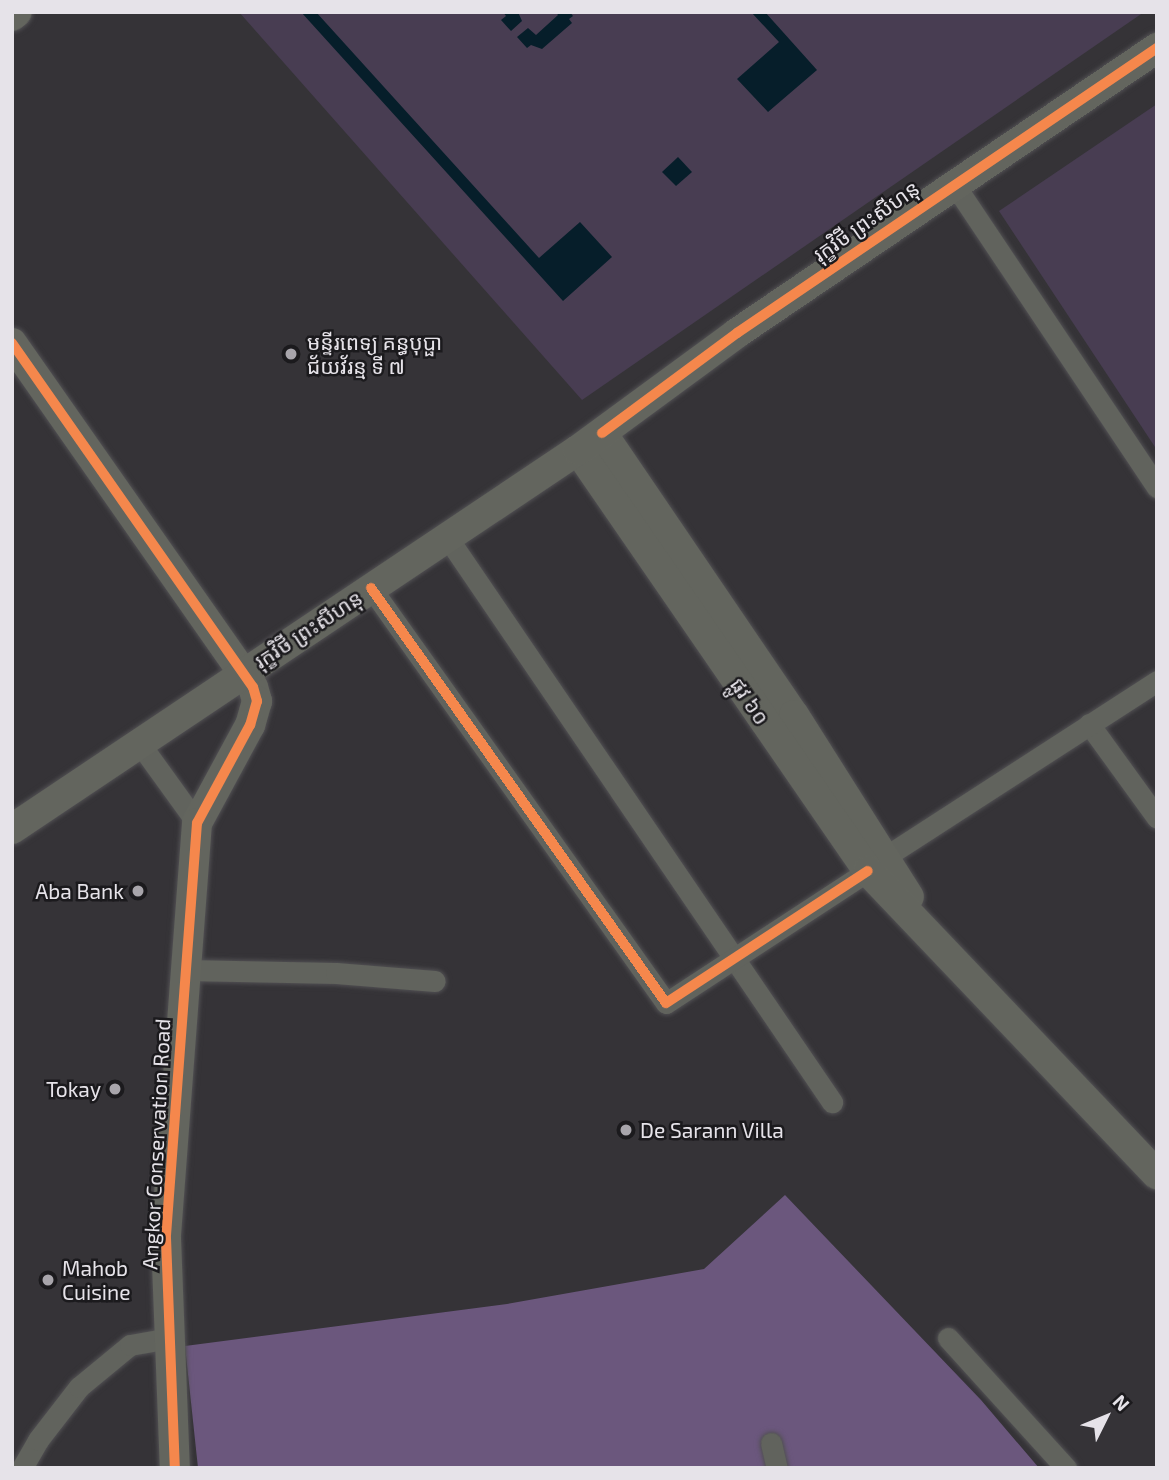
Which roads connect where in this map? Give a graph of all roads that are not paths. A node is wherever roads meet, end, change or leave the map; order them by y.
1 (17, 12) edge
2 (12, 16) edge
3 (1157, 48) edge
4 (954, 184) junction
5 (12, 343) edge
6 (602, 433) junction
7 (578, 450) junction
8 (1157, 487) edge
9 (447, 537) junction
10 (371, 588) junction
11 (242, 672) junction
12 (1157, 681) edge
13 (1089, 724) junction
14 (140, 744) junction
15 (1157, 818) edge
16 (197, 823) junction
17 (12, 829) edge
18 (876, 864) junction
19 (733, 957) junction
20 (186, 970) junction
21 (435, 981) dead end
22 (832, 1102) dead end
23 (1157, 1175) edge
24 (170, 1338) junction
25 (948, 1338) dead end
26 (771, 1443) dead end
27 (22, 1468) edge
28 (175, 1468) edge
29 (777, 1468) edge
30 (1066, 1468) edge

1 - 2 main road
3 - 4 main road, រុក្ខវិថី ព្រះសីហនុ
4 - 6 main road, រុក្ខវិថី ព្រះសីហនុ
4 - 8 street
5 - 11 main road
6 - 7 main road, រុក្ខវិថី ព្រះសីហនុ
6 - 18 main road, ផ្លូវ ៦០
7 - 9 main road, រុក្ខវិថី ព្រះសីហនុ
7 - 18 main road, ផ្លូវ ៦០
9 - 10 main road, រុក្ខវិថី ព្រះសីហនុ
9 - 19 street
10 - 11 main road, រុក្ខវិថី ព្រះសីហនុ
10 - 19 street
11 - 14 main road, រុក្ខវិថី ព្រះសីហនុ
11 - 16 main road
12 - 13 street
13 - 15 street
13 - 18 street
14 - 16 street
14 - 17 main road, រុក្ខវិថី ព្រះសីហនុ
16 - 20 main road, Angkor Conservation Road
18 - 19 street
18 - 23 main road, ផ្លូវ ៦០
19 - 22 street
20 - 21 street
20 - 24 main road, Angkor Conservation Road
24 - 27 street
24 - 28 main road, Angkor Conservation Road
25 - 30 street
26 - 29 street

